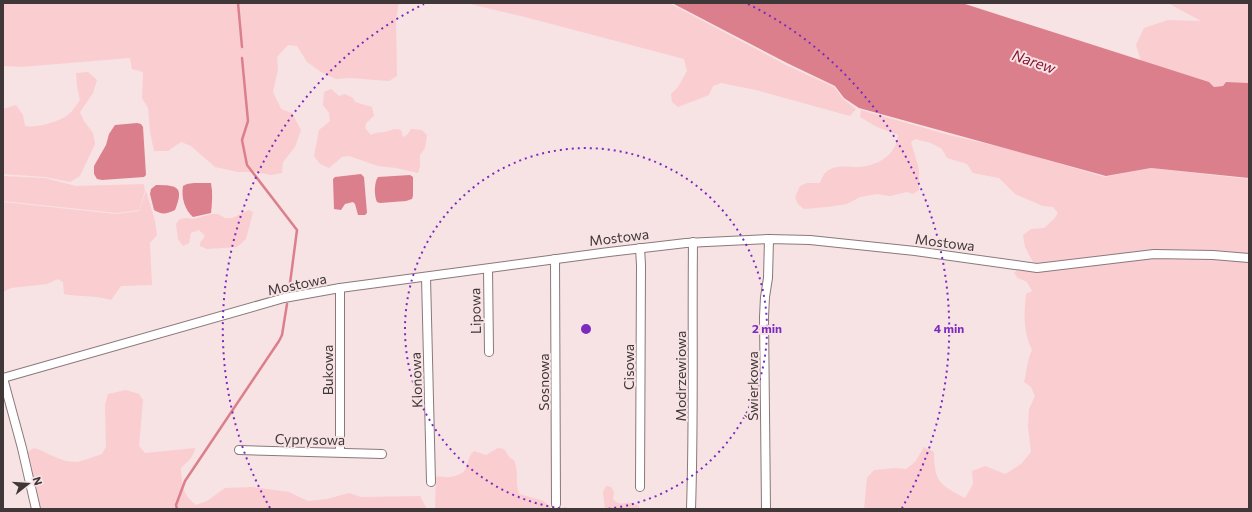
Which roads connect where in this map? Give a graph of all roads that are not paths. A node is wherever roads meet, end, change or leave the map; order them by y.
1 (768, 239) junction
2 (693, 242) junction
3 (640, 248) junction
4 (1249, 258) edge
5 (555, 259) junction
6 (488, 269) junction
7 (426, 277) junction
8 (340, 288) junction
9 (489, 352) dead end
10 (3, 378) edge
11 (239, 450) dead end
12 (340, 452) junction
13 (382, 454) dead end
14 (431, 482) dead end
15 (640, 487) dead end
16 (556, 504) dead end
17 (36, 509) edge
18 (692, 509) edge
19 (766, 509) edge

1 - 2 street, Mostowa
1 - 4 street, Mostowa
1 - 19 street, Świerkowa
2 - 3 street, Mostowa
2 - 18 street, Modrzewiowa
3 - 5 street, Mostowa
3 - 15 street, Cisowa
5 - 6 street, Mostowa
5 - 16 street, Sosnowa
6 - 7 street, Mostowa
6 - 9 street, Lipowa
7 - 8 street, Mostowa
7 - 14 street, Klonowa
8 - 10 street, Mostowa
8 - 12 street, Bukowa
10 - 17 street
11 - 12 street, Cyprysowa
12 - 13 street, Cyprysowa

